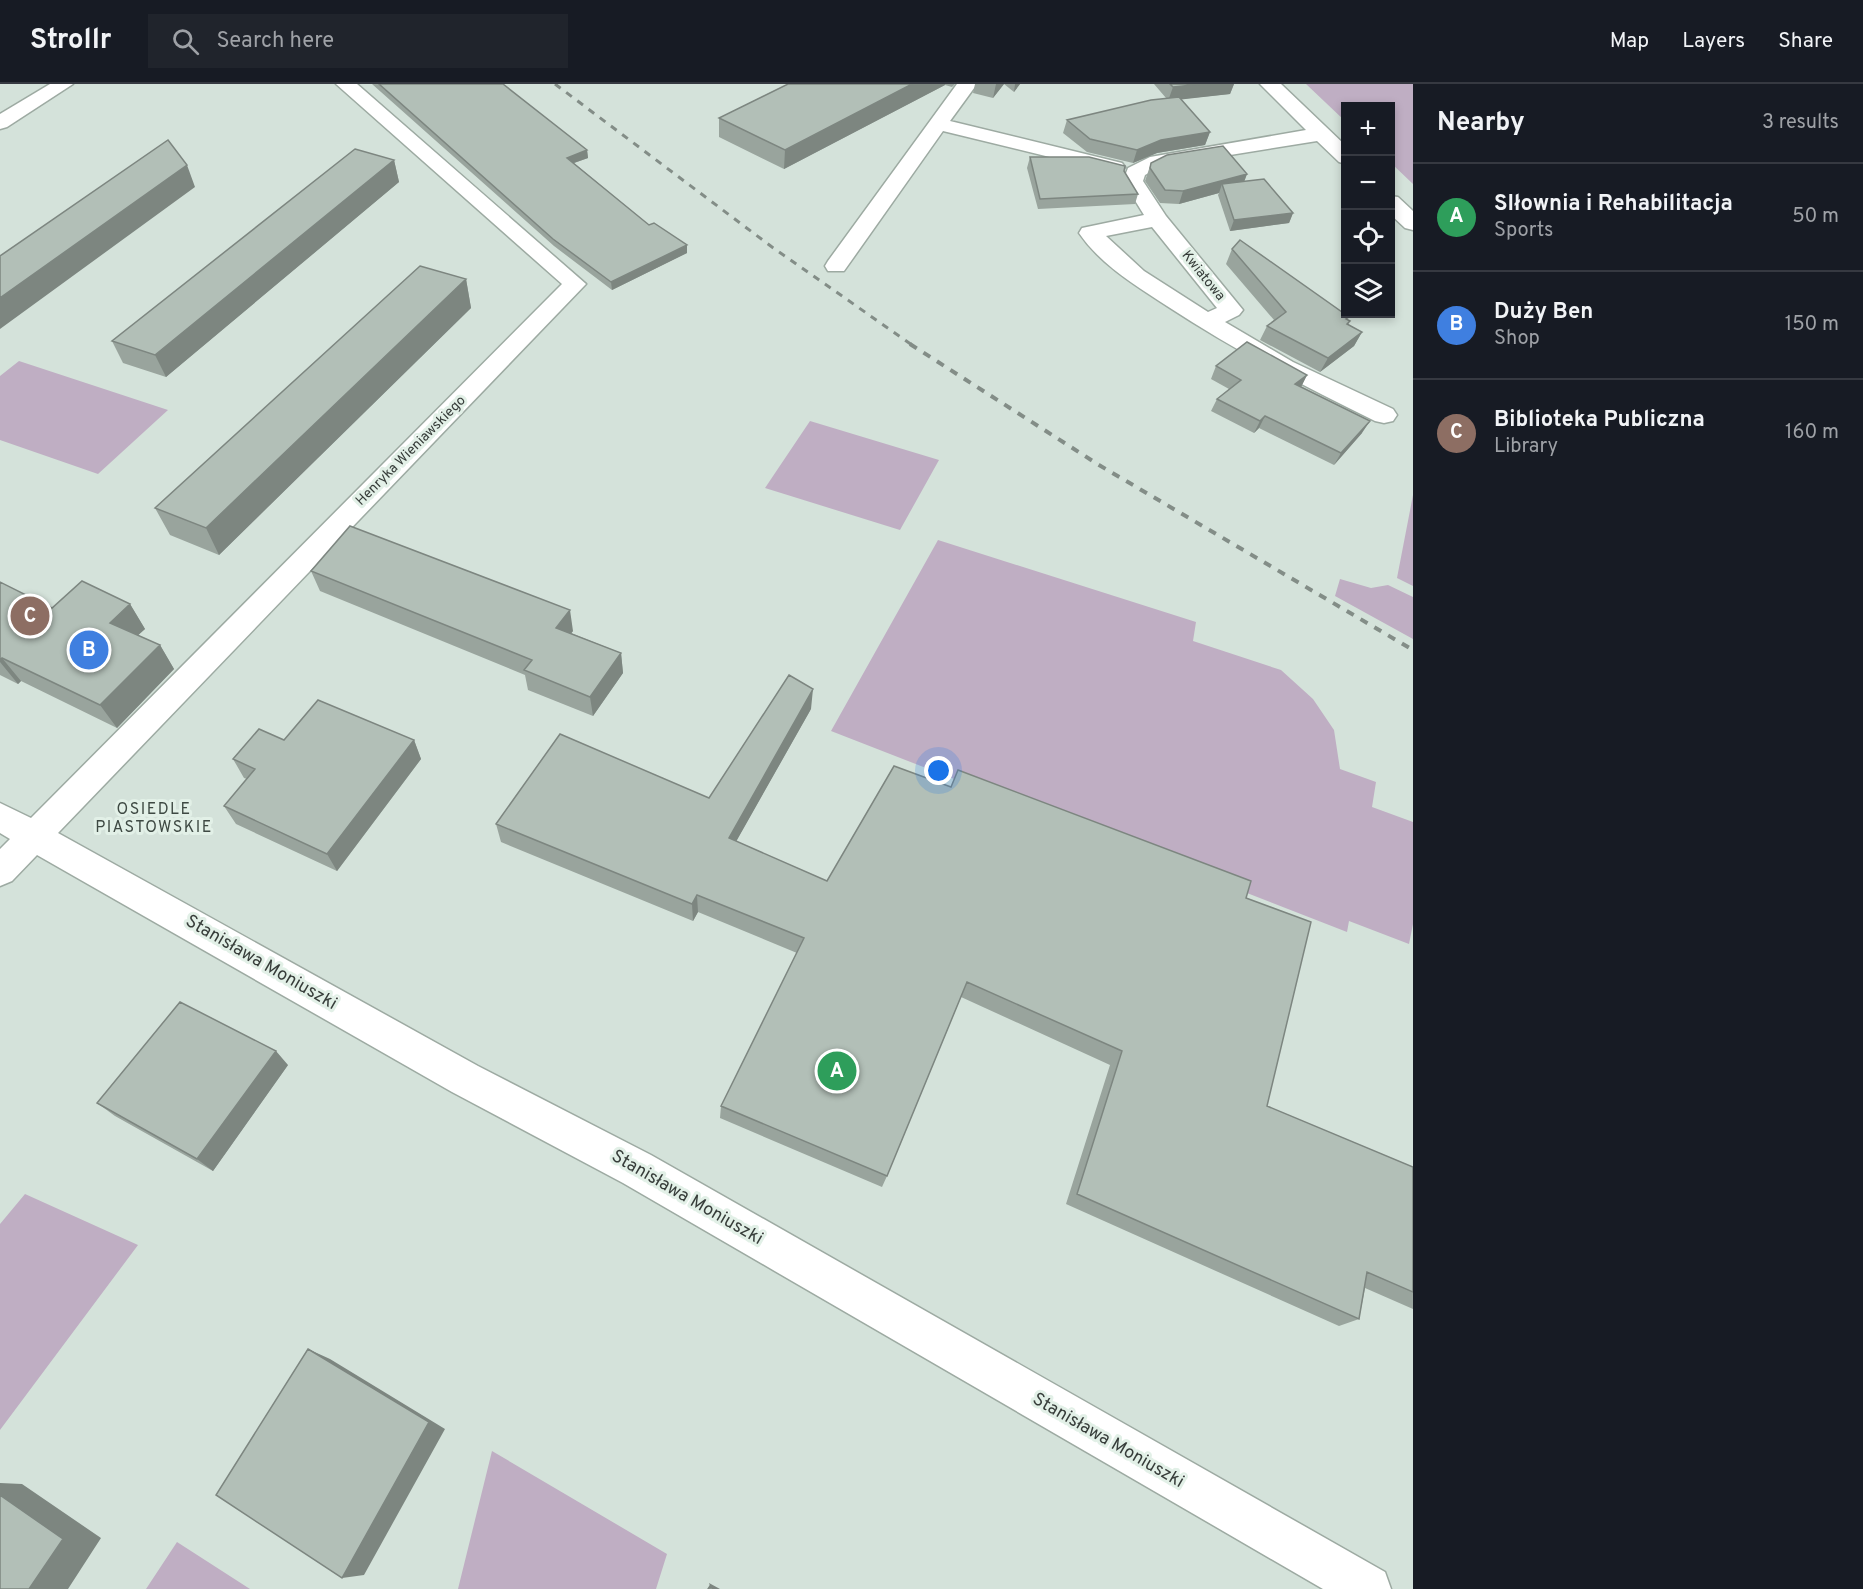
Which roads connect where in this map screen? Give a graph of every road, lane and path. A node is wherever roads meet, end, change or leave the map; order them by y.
1 (63, 84) edge
2 (346, 84) edge
3 (967, 84) edge
4 (1270, 84) edge
5 (0, 123) edge
6 (937, 124) junction
7 (1320, 134) junction
8 (1344, 156) edge
9 (1135, 172) junction
10 (1395, 207) edge
11 (1157, 219) junction
12 (1413, 223) edge
13 (836, 266) dead end
14 (1207, 322) junction
15 (1384, 415) dead end
16 (0, 817) edge
17 (34, 835) junction
18 (0, 871) edge
19 (1368, 1589) edge

1 - 5 street
2 - 17 street, Henryka Wieniawskiego
3 - 6 street
4 - 7 street
6 - 9 street
6 - 13 street
7 - 8 street
7 - 9 street
9 - 11 street, Kwiatowa
10 - 12 street
11 - 14 street, Kwiatowa
11 - 14 street
14 - 15 street, Kwiatowa
16 - 17 street, Stanisława Moniuszki
17 - 18 street
17 - 19 street, Stanisława Moniuszki

